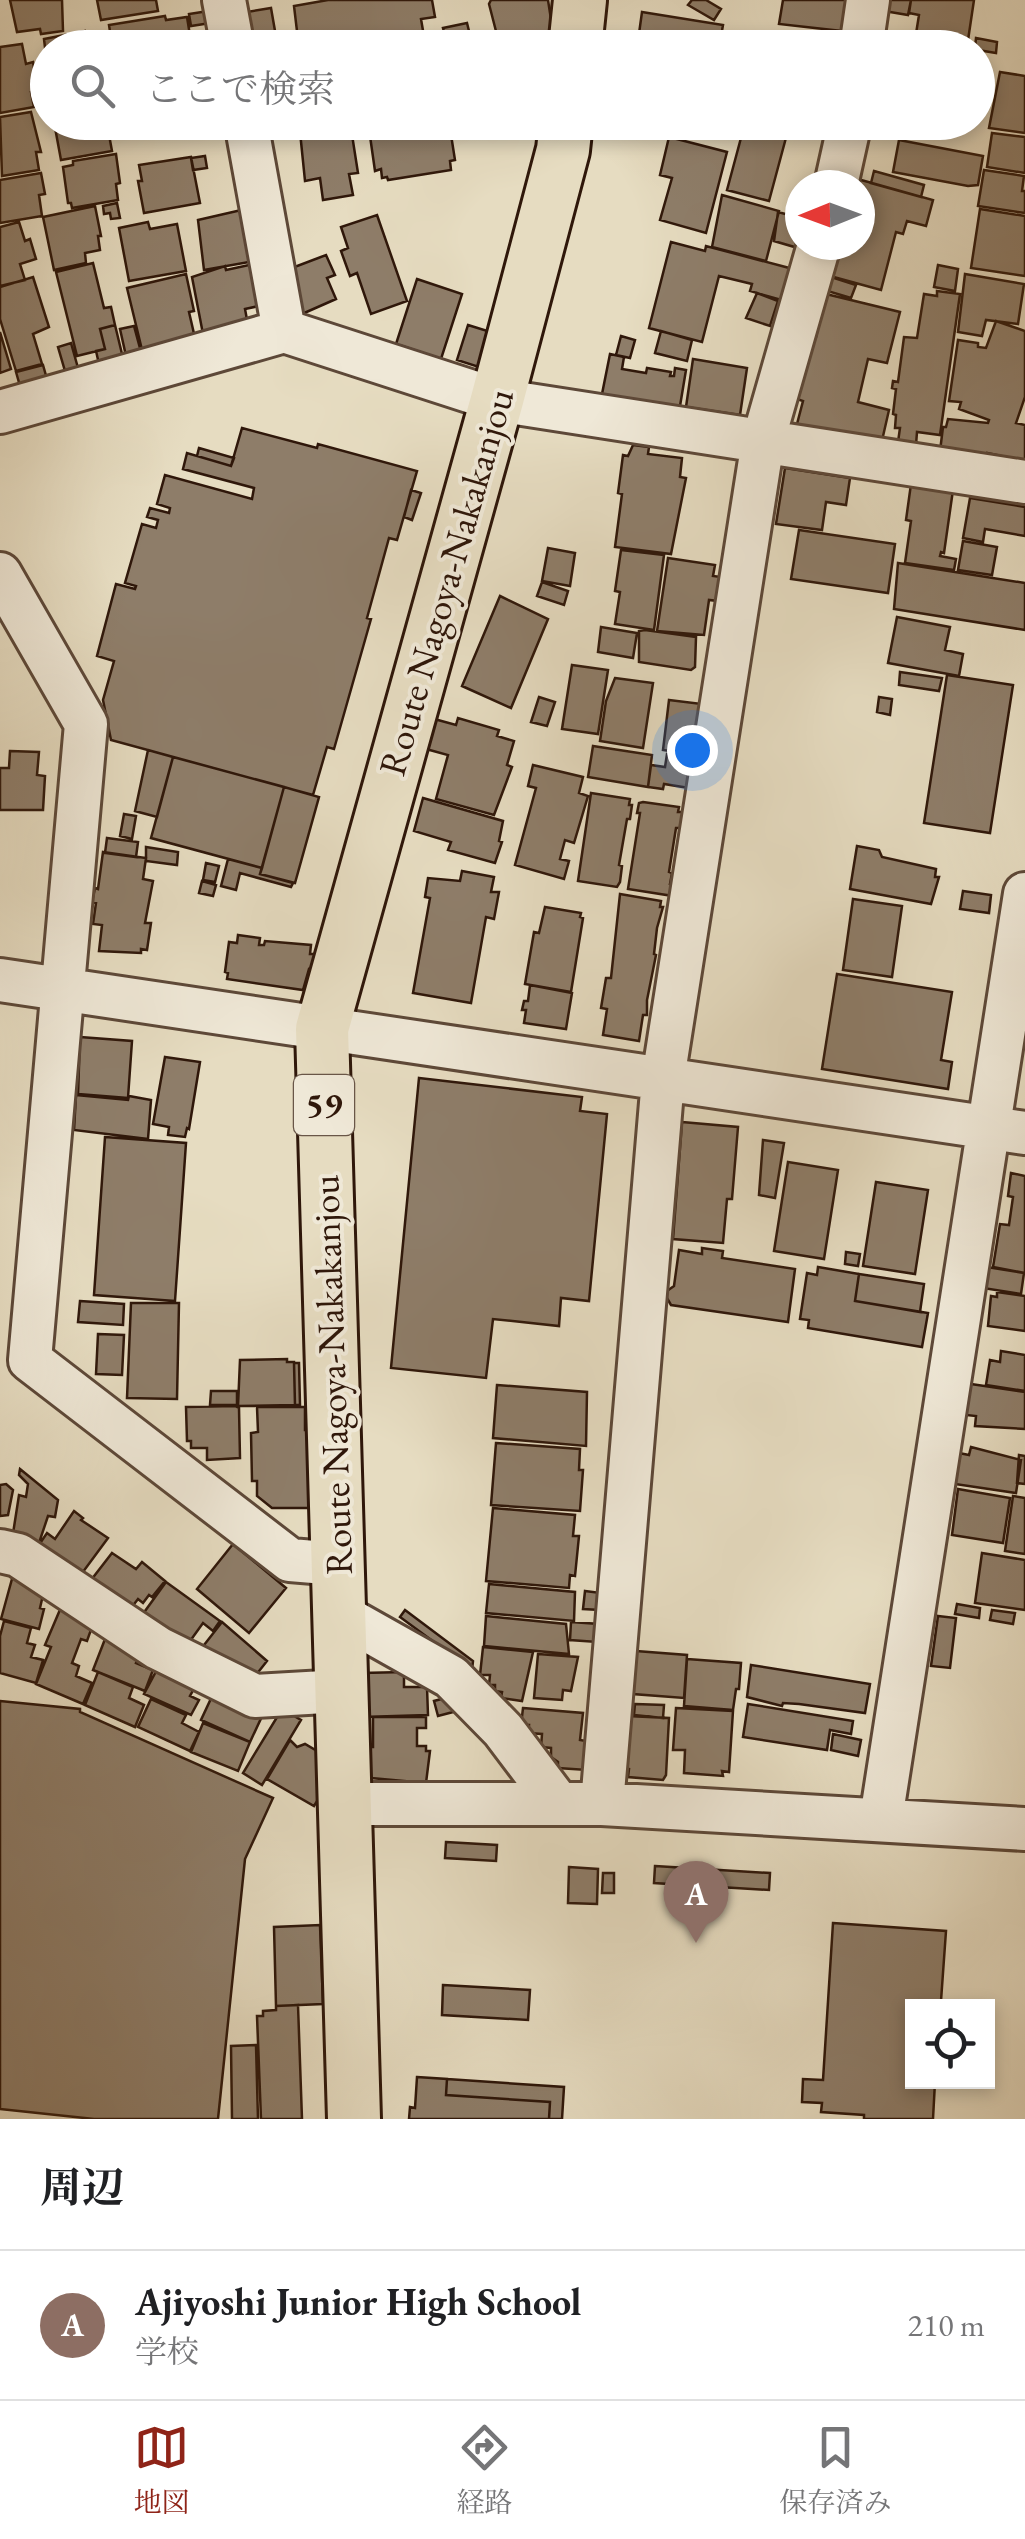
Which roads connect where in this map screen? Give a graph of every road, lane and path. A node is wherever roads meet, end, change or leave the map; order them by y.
1 (224, 0) edge
2 (580, 0) edge
3 (868, 0) edge
4 (230, 30) edge
5 (577, 30) edge
6 (864, 30) edge
7 (249, 140) edge
8 (563, 140) edge
9 (846, 140) edge
10 (839, 170) edge
11 (815, 260) edge
12 (284, 331) junction
13 (497, 400) junction
14 (0, 412) edge
15 (764, 441) junction
16 (1025, 482) edge
17 (0, 574) edge
18 (1025, 894) edge
19 (0, 980) edge
20 (63, 991) junction
21 (322, 1029) junction
22 (663, 1080) junction
23 (1008, 1130) edge
24 (0, 1551) edge
25 (338, 1589) junction
26 (342, 1691) junction
27 (558, 1803) junction
28 (346, 1804) junction
29 (602, 1804) junction
30 (881, 1818) junction
31 (1025, 1829) edge
32 (354, 2119) edge

1 - 4 street
2 - 5 main road
3 - 6 street
7 - 12 street
8 - 13 main road, Route Nagoya-Nakakanjou / 59
9 - 10 street
11 - 15 street
12 - 13 street
12 - 14 street
13 - 15 street
13 - 21 main road, Route Nagoya-Nakakanjou / 59
15 - 16 street
15 - 22 street
17 - 20 street
18 - 23 street
19 - 20 street
20 - 21 street
20 - 25 street
21 - 22 street
21 - 25 main road, Route Nagoya-Nakakanjou / 59
22 - 23 street
22 - 29 street
23 - 30 street
24 - 26 street
25 - 26 main road, Route Nagoya-Nakakanjou / 59
25 - 27 street
26 - 28 main road, Route Nagoya-Nakakanjou / 59
27 - 28 street
27 - 29 street
28 - 32 main road, Route Nagoya-Nakakanjou / 59
29 - 30 street
30 - 31 street

